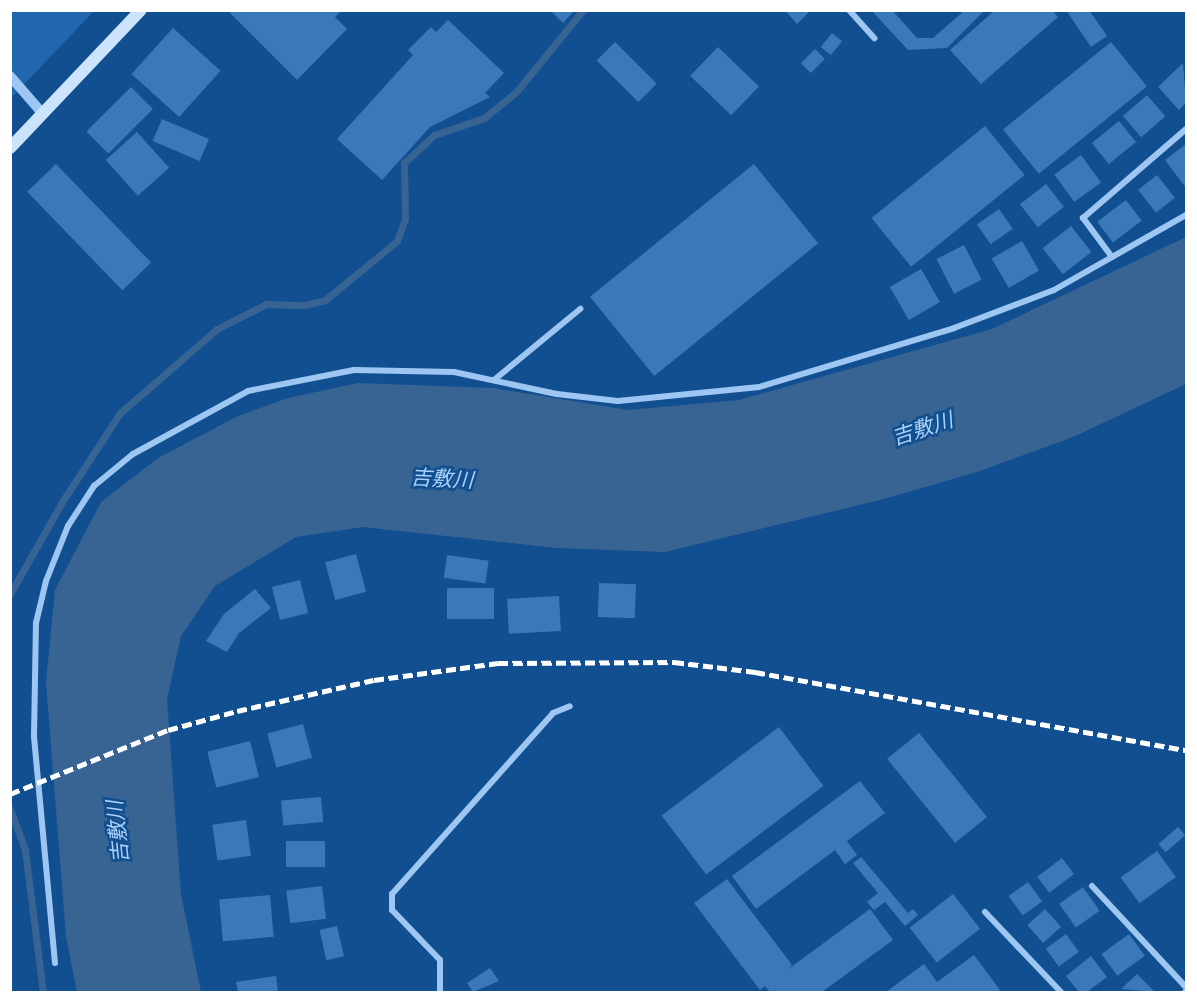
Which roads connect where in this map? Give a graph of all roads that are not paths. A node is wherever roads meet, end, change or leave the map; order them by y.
1 (141, 10) edge
2 (849, 10) edge
3 (874, 38) dead end
4 (10, 76) edge
5 (43, 114) junction
6 (1186, 129) edge
7 (10, 148) edge
8 (1186, 215) edge
9 (1112, 257) junction
10 (580, 309) dead end
11 (494, 380) junction
12 (570, 706) dead end
13 (1092, 886) dead end
14 (985, 912) dead end
15 (55, 963) dead end
16 (1186, 990) edge
17 (440, 993) edge
18 (1061, 993) edge

1 - 5 main road
2 - 3 street
4 - 5 street
5 - 7 main road
6 - 9 street
8 - 9 street
9 - 11 street
10 - 11 street
11 - 15 street
12 - 17 street
13 - 16 street
14 - 18 street

